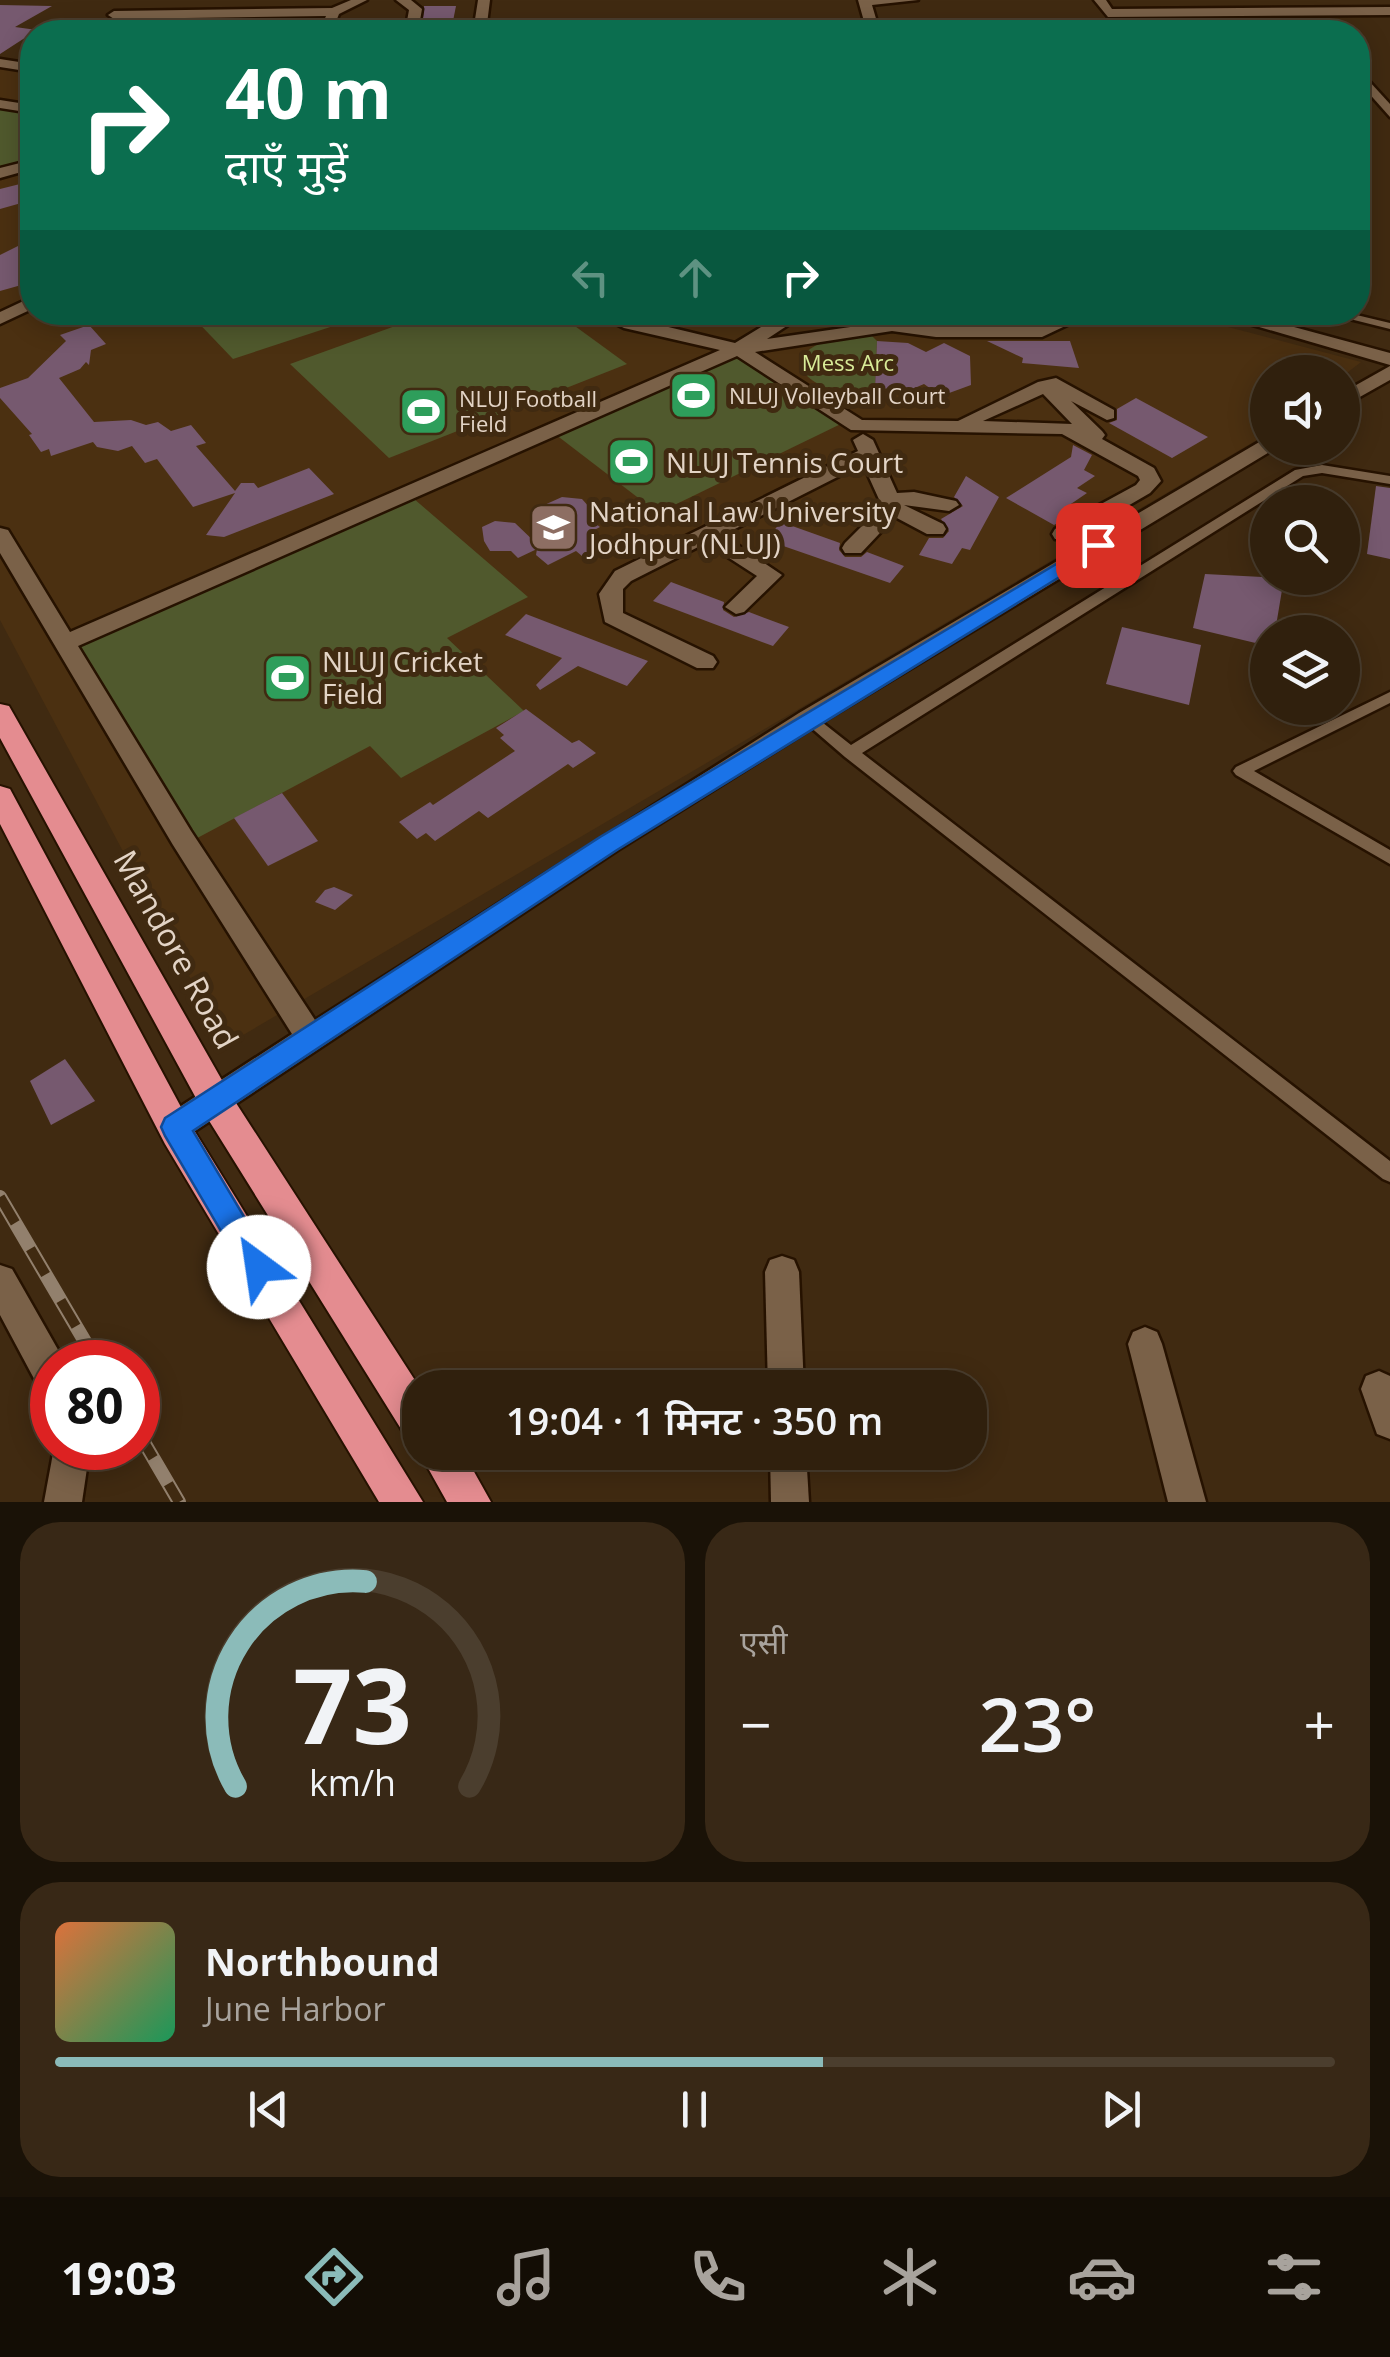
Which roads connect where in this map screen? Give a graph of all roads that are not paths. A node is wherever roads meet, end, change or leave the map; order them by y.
1 (362, 0) edge
2 (402, 0) edge
3 (912, 0) edge
4 (1100, 0) edge
5 (864, 1) edge
6 (1242, 10) junction
7 (1390, 11) edge
8 (257, 12) junction
9 (334, 12) junction
10 (128, 20) edge
11 (253, 20) edge
12 (331, 20) edge
13 (414, 20) edge
14 (1249, 20) edge
15 (1370, 88) edge
16 (1390, 113) edge
17 (636, 325) edge
18 (646, 325) edge
19 (782, 325) edge
20 (1055, 325) edge
21 (1264, 325) edge
22 (641, 327) junction
23 (738, 349) junction
24 (1390, 360) edge
25 (1390, 372) edge
26 (1046, 386) junction
27 (1360, 390) edge
28 (1107, 414) dead end
29 (958, 424) junction
30 (858, 426) junction
31 (1090, 438) junction
32 (868, 453) junction
33 (1250, 456) edge
34 (1390, 480) edge
35 (892, 503) junction
36 (949, 505) dead end
37 (935, 528) dead end
38 (707, 534) junction
39 (1063, 534) dead end
40 (0, 536) edge
41 (853, 548) dead end
42 (736, 607) dead end
43 (64, 643) junction
44 (705, 662) dead end
45 (1390, 697) edge
46 (0, 713) edge
47 (808, 719) junction
48 (850, 752) junction
49 (0, 796) edge
50 (1390, 858) edge
51 (312, 1040) junction
52 (215, 1100) junction
53 (175, 1127) junction
54 (1390, 1173) edge
55 (782, 1272) dead end
56 (0, 1282) edge
57 (32, 1340) edge
58 (1145, 1344) dead end
59 (785, 1370) edge
60 (402, 1395) edge
61 (68, 1470) edge
62 (450, 1470) edge
63 (789, 1470) edge
64 (63, 1502) edge
65 (402, 1502) edge
66 (470, 1502) edge
67 (790, 1502) edge
68 (1187, 1502) edge

1 - 9 street
2 - 13 street
3 - 5 street
4 - 6 street
6 - 7 street
6 - 14 street
8 - 9 street
8 - 10 street
8 - 11 street
9 - 12 street
15 - 16 street
17 - 22 street
18 - 22 street
19 - 23 street
20 - 23 street
21 - 24 street
22 - 23 street
23 - 30 street
23 - 43 street
25 - 27 street
26 - 28 street
26 - 29 street
26 - 31 street
29 - 30 street
29 - 31 street
30 - 32 street
31 - 39 street
32 - 35 street
32 - 38 street
33 - 47 street
34 - 48 lane
35 - 36 street
35 - 37 street
35 - 41 street
38 - 42 street
38 - 44 street
40 - 43 street
43 - 51 street
45 - 50 lane
46 - 52 highway, Mandore Road
47 - 48 lane
47 - 51 street
48 - 54 lane
49 - 53 highway
51 - 52 street
52 - 53 street
52 - 60 highway, Mandore Road
53 - 65 highway
55 - 59 street
56 - 57 street
58 - 68 street
61 - 64 street
62 - 66 highway
63 - 67 street

